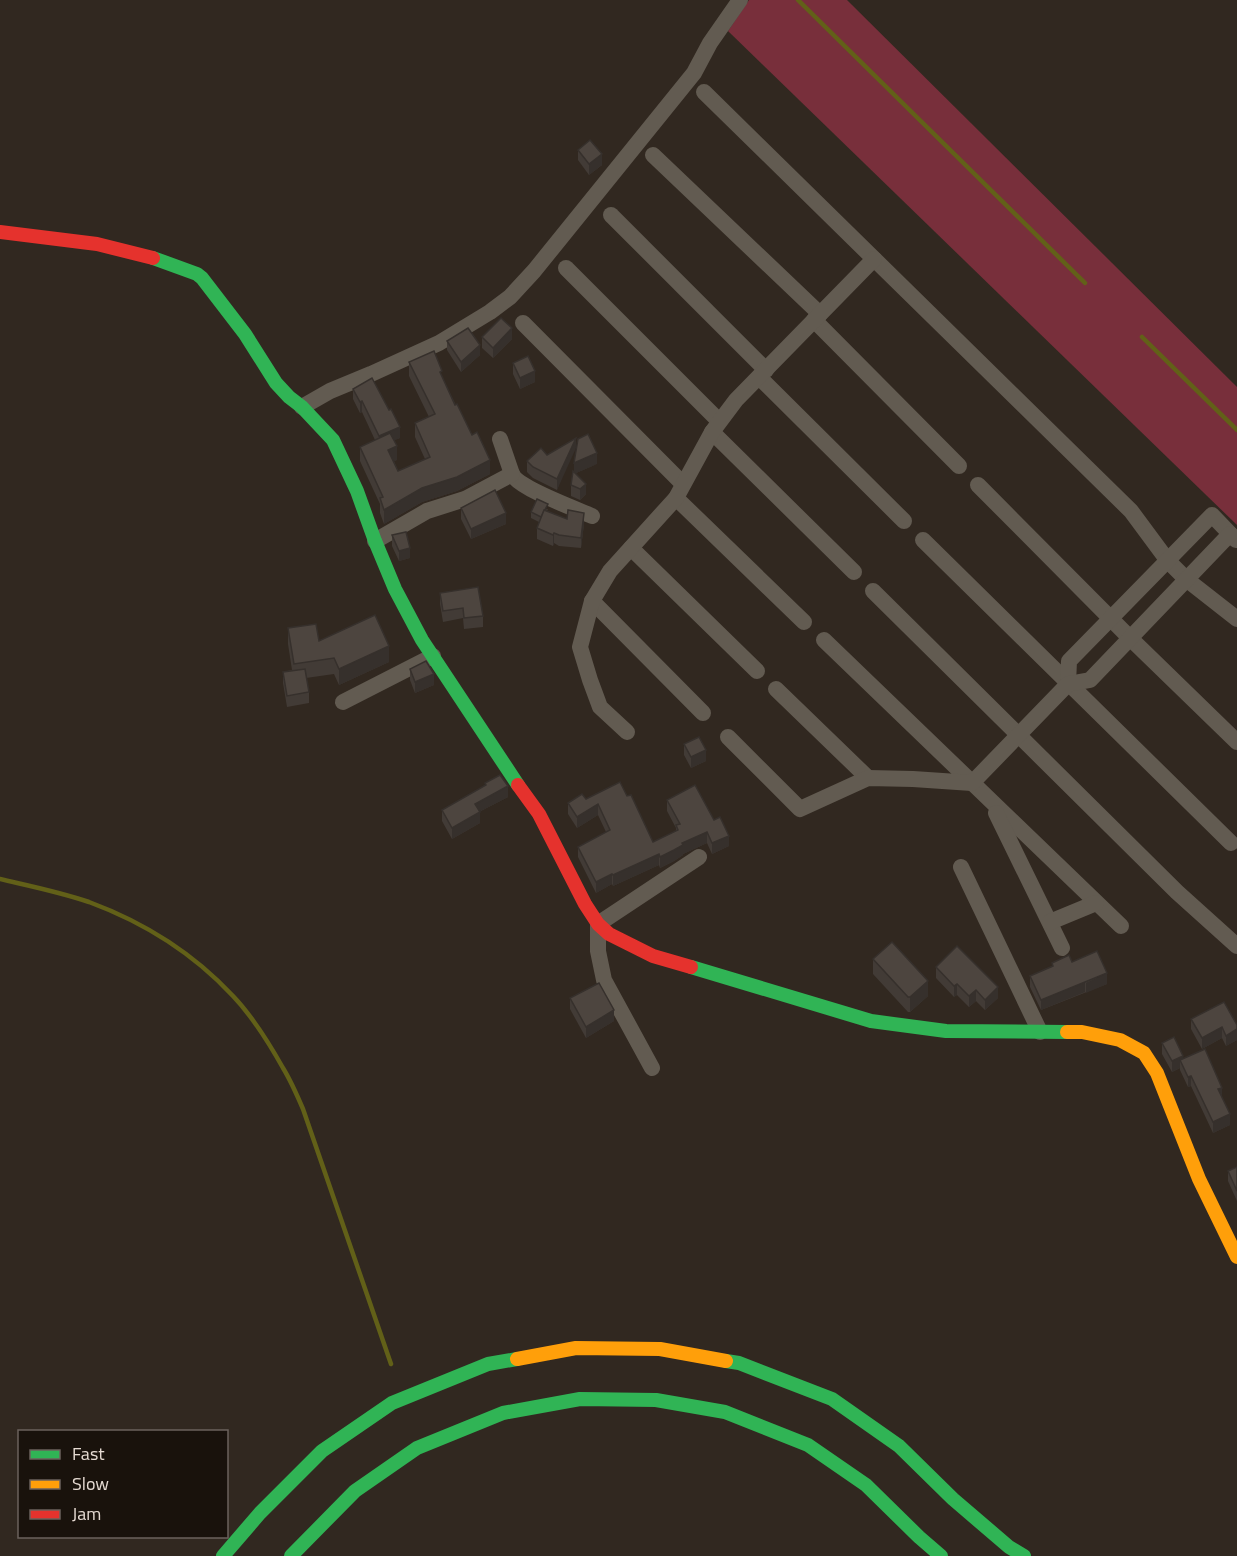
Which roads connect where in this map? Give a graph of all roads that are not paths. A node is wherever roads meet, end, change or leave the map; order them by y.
1 (740, 0) edge
2 (704, 92) dead end
3 (653, 155) dead end
4 (611, 215) dead end
5 (0, 232) edge
6 (874, 259) junction
7 (566, 268) dead end
8 (817, 317) junction
9 (523, 323) dead end
10 (762, 373) junction
11 (302, 407) junction
12 (716, 426) junction
13 (500, 439) dead end
14 (959, 466) dead end
15 (512, 474) junction
16 (978, 485) dead end
17 (680, 491) junction
18 (592, 516) dead end
19 (904, 521) dead end
20 (1234, 537) edge
21 (923, 540) dead end
22 (375, 541) junction
23 (630, 548) junction
24 (1168, 561) junction
25 (854, 572) dead end
26 (1186, 579) junction
27 (873, 591) dead end
28 (592, 602) junction
29 (1111, 619) junction
30 (1237, 619) edge
31 (804, 622) dead end
32 (1130, 638) junction
33 (824, 640) dead end
34 (433, 656) junction
35 (757, 671) dead end
36 (1068, 684) junction
37 (776, 689) dead end
38 (343, 702) dead end
39 (703, 712) dead end
40 (627, 732) dead end
41 (1018, 735) junction
42 (728, 737) dead end
43 (1237, 742) edge
44 (868, 778) junction
45 (972, 783) junction
46 (991, 801) junction
47 (1231, 843) dead end
48 (699, 857) dead end
49 (962, 867) dead end
50 (1096, 903) junction
51 (1050, 922) junction
52 (598, 924) junction
53 (1120, 926) dead end
54 (1237, 946) edge
55 (1062, 948) dead end
56 (1040, 1032) junction
57 (652, 1068) dead end
58 (1237, 1257) edge
59 (1006, 1552) edge
60 (223, 1556) edge
61 (291, 1556) edge
62 (941, 1556) edge
63 (1024, 1556) edge

1 - 11 street
2 - 6 street
3 - 8 street
4 - 10 street
5 - 11 street
6 - 8 street
6 - 24 street
7 - 12 street
8 - 10 street
8 - 14 street
9 - 17 street
10 - 12 street
10 - 19 street
11 - 22 street
12 - 17 street
12 - 25 street
13 - 15 street
15 - 18 street
15 - 22 street
16 - 29 street
17 - 23 street
17 - 31 street
20 - 24 street
20 - 26 street
21 - 36 street
22 - 34 street
23 - 28 street
23 - 35 street
24 - 26 street
24 - 29 street
26 - 30 street
26 - 32 street
27 - 41 street
28 - 39 street
28 - 40 street
29 - 32 street
29 - 36 street
32 - 36 street
32 - 43 street
33 - 45 street
34 - 38 street
34 - 52 street
36 - 41 street
36 - 47 street
37 - 44 street
41 - 45 street
41 - 54 street
42 - 44 street
44 - 45 street
45 - 46 street
46 - 50 street
46 - 51 street
48 - 52 street
49 - 56 street
50 - 51 street
50 - 53 street
51 - 55 street
52 - 56 street
52 - 57 street
56 - 58 street
59 - 60 street
59 - 63 street
61 - 62 street

